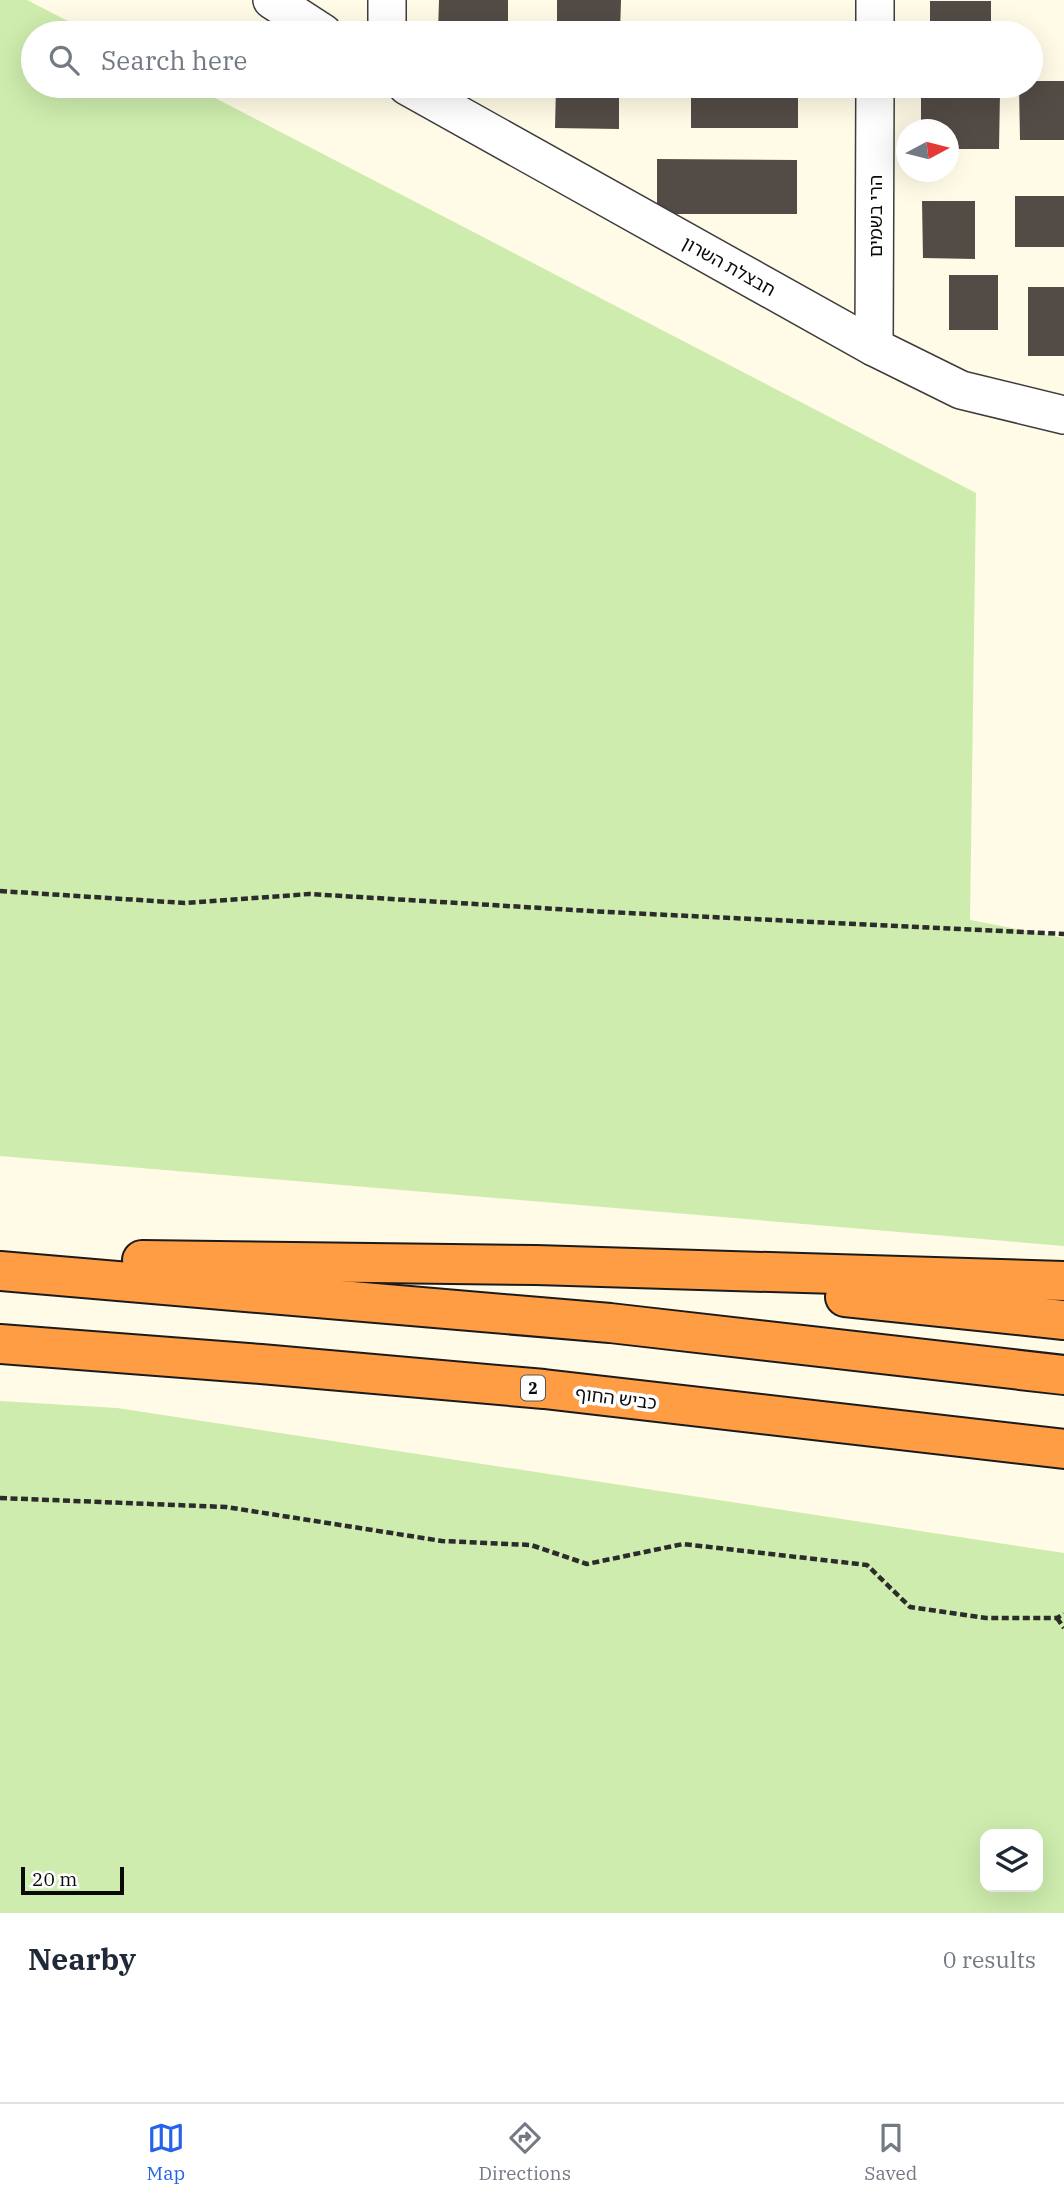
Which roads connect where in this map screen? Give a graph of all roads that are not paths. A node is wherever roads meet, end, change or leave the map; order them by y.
1 (272, 0) edge
2 (387, 0) edge
3 (875, 0) edge
4 (304, 21) edge
5 (387, 21) edge
6 (875, 21) edge
7 (428, 98) edge
8 (875, 98) edge
9 (874, 347) junction
10 (1064, 415) edge
11 (0, 1258) edge
12 (536, 1265) junction
13 (0, 1271) edge
14 (1064, 1280) edge
15 (1064, 1320) edge
16 (0, 1344) edge
17 (1064, 1375) edge
18 (1064, 1449) edge

1 - 4 street
2 - 5 street
3 - 6 street
7 - 9 street, חבצלת השרון
8 - 9 street, הרי בשמים
9 - 10 street, חבצלת השרון
11 - 12 highway
12 - 14 highway
12 - 15 highway
13 - 17 highway
16 - 18 highway, כביש החוף / 2

